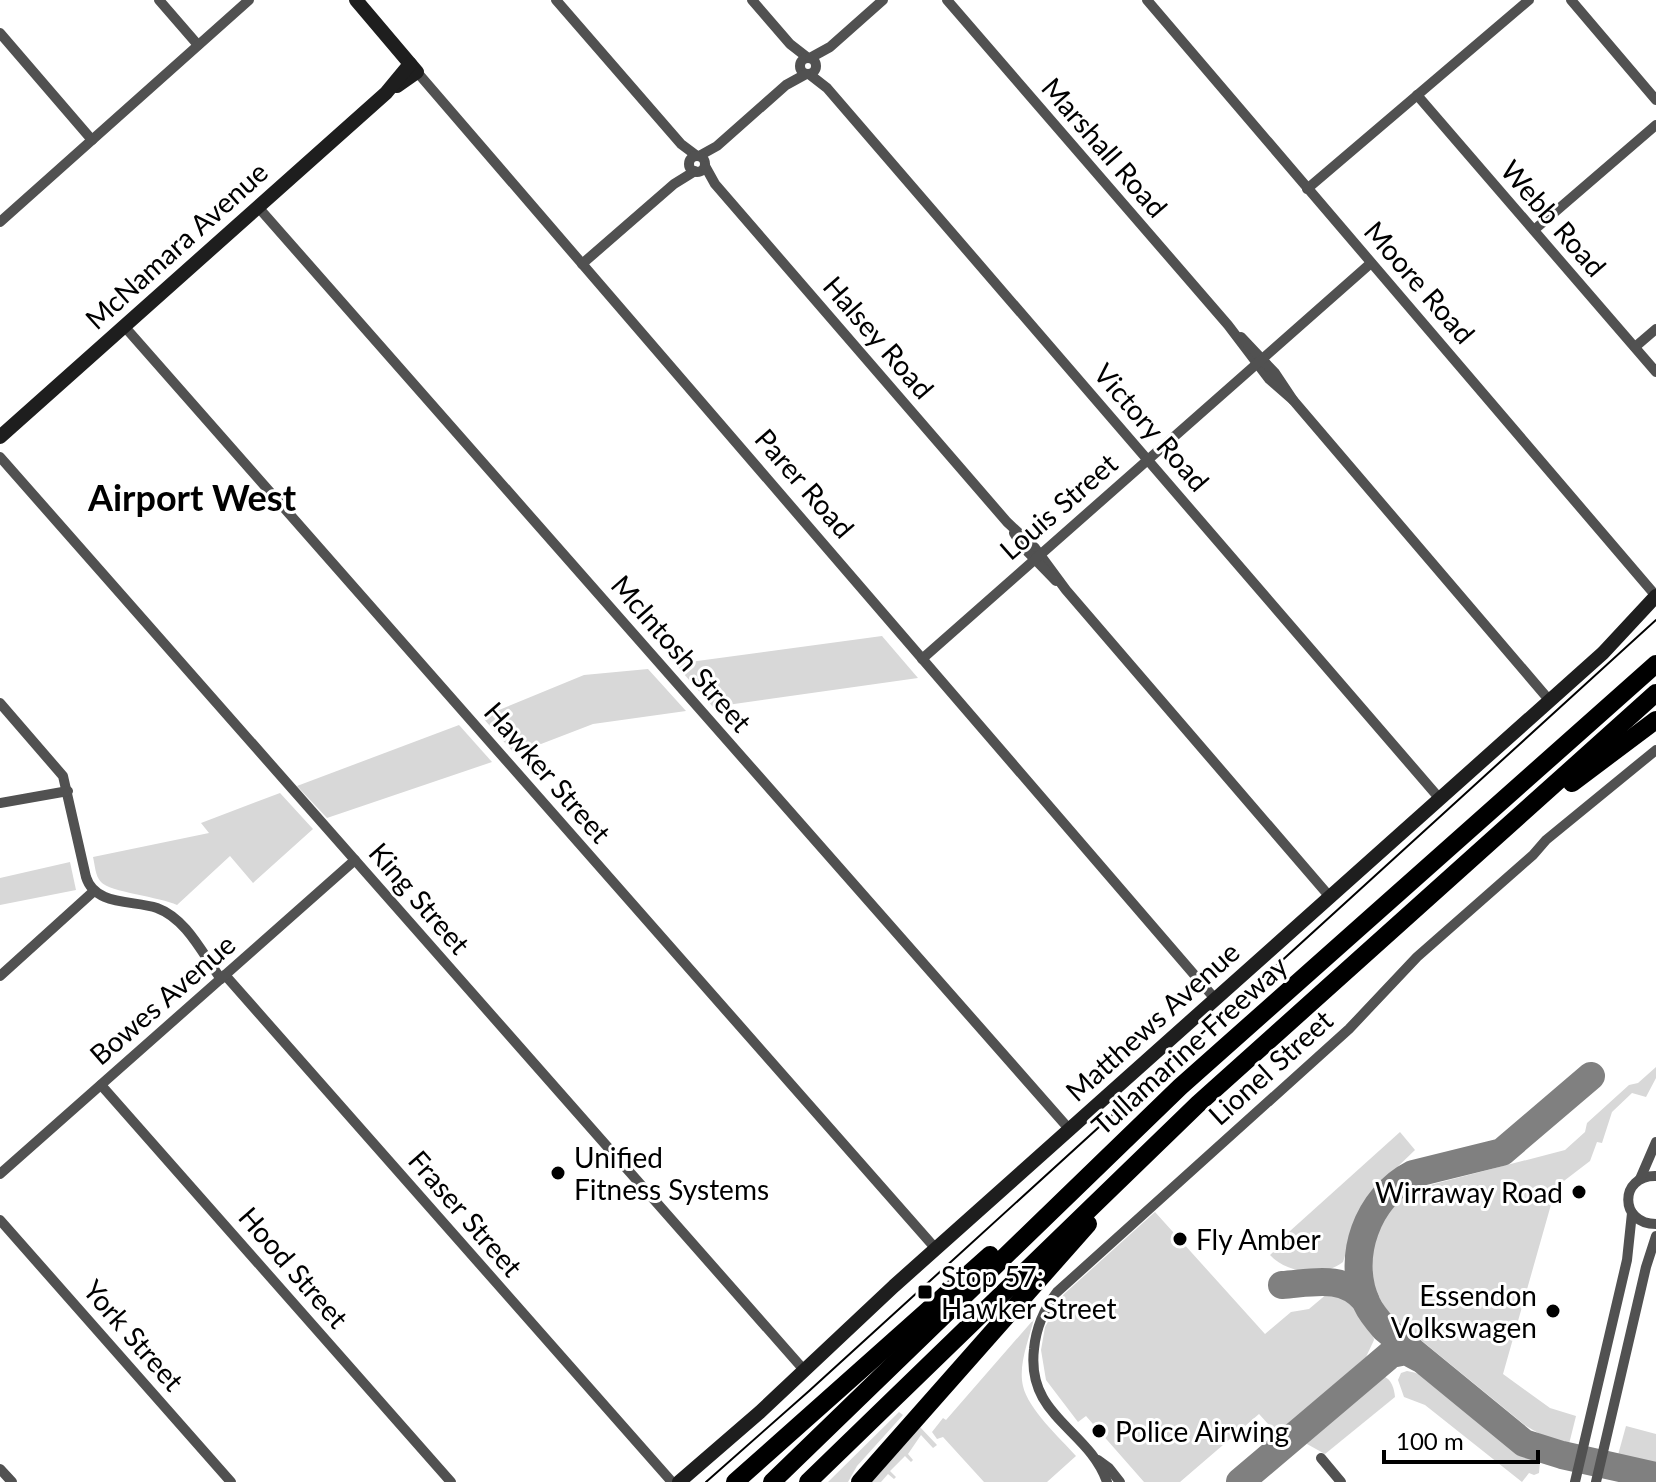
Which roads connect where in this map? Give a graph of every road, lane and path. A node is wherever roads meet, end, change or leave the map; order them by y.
1 (159, 0) edge
2 (249, 0) edge
3 (356, 0) edge
4 (556, 0) edge
5 (752, 0) edge
6 (883, 0) edge
7 (947, 0) edge
8 (1147, 0) edge
9 (1529, 0) edge
10 (1571, 0) edge
11 (0, 33) edge
12 (198, 45) junction
13 (808, 66) junction
14 (414, 68) junction
15 (1417, 95) junction
16 (1656, 100) edge
17 (1656, 125) edge
18 (92, 140) junction
19 (697, 164) junction
20 (1307, 189) junction
21 (258, 207) junction
22 (0, 222) edge
23 (1534, 230) junction
24 (1371, 263) junction
25 (582, 264) junction
26 (124, 326) junction
27 (1656, 329) edge
28 (1635, 347) junction
29 (1259, 361) junction
30 (1656, 372) edge
31 (0, 437) edge
32 (0, 457) edge
33 (1148, 459) junction
34 (1037, 557) junction
35 (1656, 596) edge
36 (1656, 656) edge
37 (922, 659) junction
38 (1656, 664) edge
39 (1656, 693) edge
40 (1550, 701) junction
41 (0, 703) edge
42 (1656, 720) edge
43 (1592, 723) junction
44 (1656, 750) edge
45 (68, 791) junction
46 (1440, 799) junction
47 (0, 803) edge
48 (355, 860) junction
49 (94, 891) junction
50 (1330, 897) junction
51 (1427, 900) junction
52 (225, 975) junction
53 (0, 976) edge
54 (1216, 1000) junction
55 (101, 1085) junction
56 (1180, 1087) junction
57 (1198, 1104) junction
58 (1070, 1130) junction
59 (1656, 1142) edge
60 (0, 1174) edge
61 (1656, 1176) edge
62 (1640, 1179) junction
63 (1632, 1213) junction
64 (0, 1220) edge
65 (1656, 1224) edge
66 (1656, 1236) edge
67 (936, 1249) junction
68 (804, 1370) junction
69 (1595, 1394) junction
70 (1614, 1399) junction
71 (1092, 1457) junction
72 (1321, 1458) dead end
73 (0, 1469) edge
74 (12, 1482) edge
75 (231, 1482) edge
76 (451, 1482) edge
77 (672, 1482) edge
78 (679, 1482) edge
79 (735, 1482) edge
80 (772, 1482) edge
81 (808, 1482) edge
82 (860, 1482) edge
83 (1107, 1482) edge
84 (1120, 1482) edge
85 (1341, 1482) edge
86 (1575, 1482) edge
87 (1596, 1482) edge

1 - 12 street
2 - 12 street
3 - 14 main road, Parer Road
4 - 19 street, Halsey Road
5 - 13 street, Victory Road
6 - 13 street
7 - 29 street, Marshall Road
8 - 20 street, Moore Road
9 - 15 street
10 - 16 street
11 - 18 street
12 - 18 street
13 - 19 street
13 - 33 street, Victory Road
14 - 21 main road, McNamara Avenue
14 - 25 street, Parer Road
15 - 20 street
15 - 23 street, Webb Road
17 - 23 street
18 - 22 street
19 - 25 street
19 - 34 street, Halsey Road
20 - 24 street, Moore Road
21 - 26 main road, McNamara Avenue
21 - 58 street, McIntosh Street
23 - 28 street, Webb Road
24 - 29 street, Louis Street
24 - 35 street, Moore Road
25 - 37 street, Parer Road
26 - 31 main road, McNamara Avenue
26 - 67 street, Hawker Street
27 - 28 street
28 - 30 street, Webb Road
29 - 33 street, Louis Street
29 - 40 street, Marshall Road
32 - 48 street, King Street
33 - 34 street, Louis Street
33 - 46 street, Victory Road
34 - 37 street, Louis Street
34 - 50 street, Halsey Road
35 - 40 main road, Matthews Avenue
36 - 43 highway
37 - 54 street, Parer Road
38 - 43 highway, Tullamarine Freeway
39 - 51 highway, Tullamarine Freeway
40 - 46 main road, Matthews Avenue
41 - 45 street
42 - 51 highway
43 - 56 highway, Tullamarine Freeway
44 - 71 street, Lionel Street
45 - 47 street
45 - 49 street
46 - 50 main road, Matthews Avenue
48 - 52 street, Bowes Avenue
48 - 68 street, King Street
49 - 52 street, Fraser Street
49 - 53 street
50 - 54 main road, Matthews Avenue
51 - 57 highway, Tullamarine Freeway
52 - 55 street, Bowes Avenue
52 - 77 street, Fraser Street
54 - 58 main road, Matthews Avenue
55 - 60 street, Bowes Avenue
55 - 76 street, Hood Street
56 - 79 highway
56 - 80 highway, Tullamarine Freeway
57 - 81 highway, Tullamarine Freeway
57 - 82 highway
58 - 67 main road, Matthews Avenue
59 - 62 street
61 - 62 street
62 - 63 street
63 - 65 street
63 - 69 street
64 - 75 street, York Street
66 - 70 street
67 - 68 main road, Matthews Avenue
68 - 78 main road, Matthews Avenue
69 - 70 street
69 - 86 street
70 - 87 street
71 - 83 street
71 - 84 street
72 - 85 street
73 - 74 street

